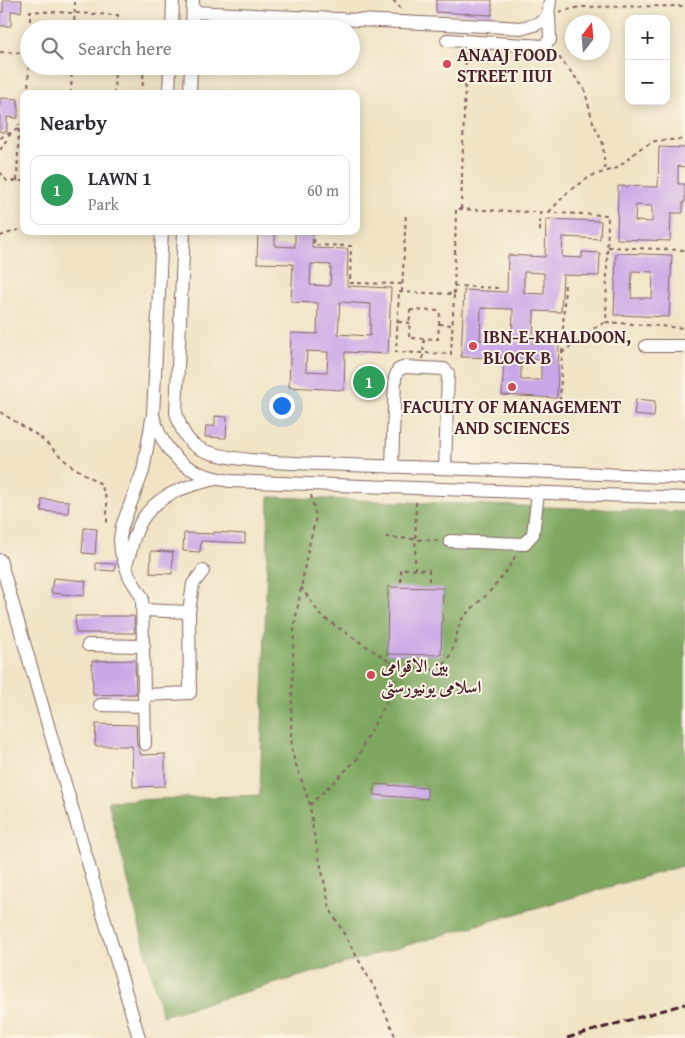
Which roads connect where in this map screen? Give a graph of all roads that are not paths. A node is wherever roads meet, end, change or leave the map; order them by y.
1 (173, 0) edge
2 (550, 0) edge
3 (193, 6) edge
4 (549, 14) junction
5 (172, 20) edge
6 (192, 20) edge
7 (470, 25) junction
8 (447, 40) dead end
9 (468, 41) junction
10 (170, 75) edge
11 (191, 75) edge
12 (169, 90) edge
13 (190, 90) edge
14 (162, 235) edge
15 (184, 235) edge
16 (646, 346) dead end
17 (685, 346) edge
18 (153, 415) junction
19 (312, 464) junction
20 (392, 467) junction
21 (445, 468) junction
22 (605, 474) junction
23 (685, 478) edge
24 (216, 479) junction
25 (311, 485) junction
26 (538, 493) junction
27 (605, 495) junction
28 (685, 498) edge
29 (450, 541) road end
30 (0, 560) edge
31 (126, 564) junction
32 (203, 571) dead end
33 (143, 610) junction
34 (189, 612) junction
35 (88, 644) dead end
36 (144, 646) junction
37 (144, 700) junction
38 (100, 705) dead end
39 (145, 744) dead end
40 (139, 1038) edge

1 - 5 street
2 - 4 street
3 - 6 street
3 - 7 street
4 - 7 street
4 - 9 street
7 - 9 street
8 - 9 street
10 - 12 street
11 - 13 street
14 - 18 street
15 - 19 street
16 - 17 street
18 - 24 street
18 - 31 street
19 - 20 street
19 - 25 street
20 - 21 street
20 - 21 street
21 - 22 street
22 - 23 street
22 - 27 street
24 - 25 street
24 - 31 street
25 - 26 street
26 - 27 street
26 - 29 street
27 - 28 street
30 - 40 street
31 - 33 street
32 - 34 street
33 - 34 street
33 - 36 street
34 - 37 street
35 - 36 street
36 - 37 street
37 - 38 street
37 - 39 street

